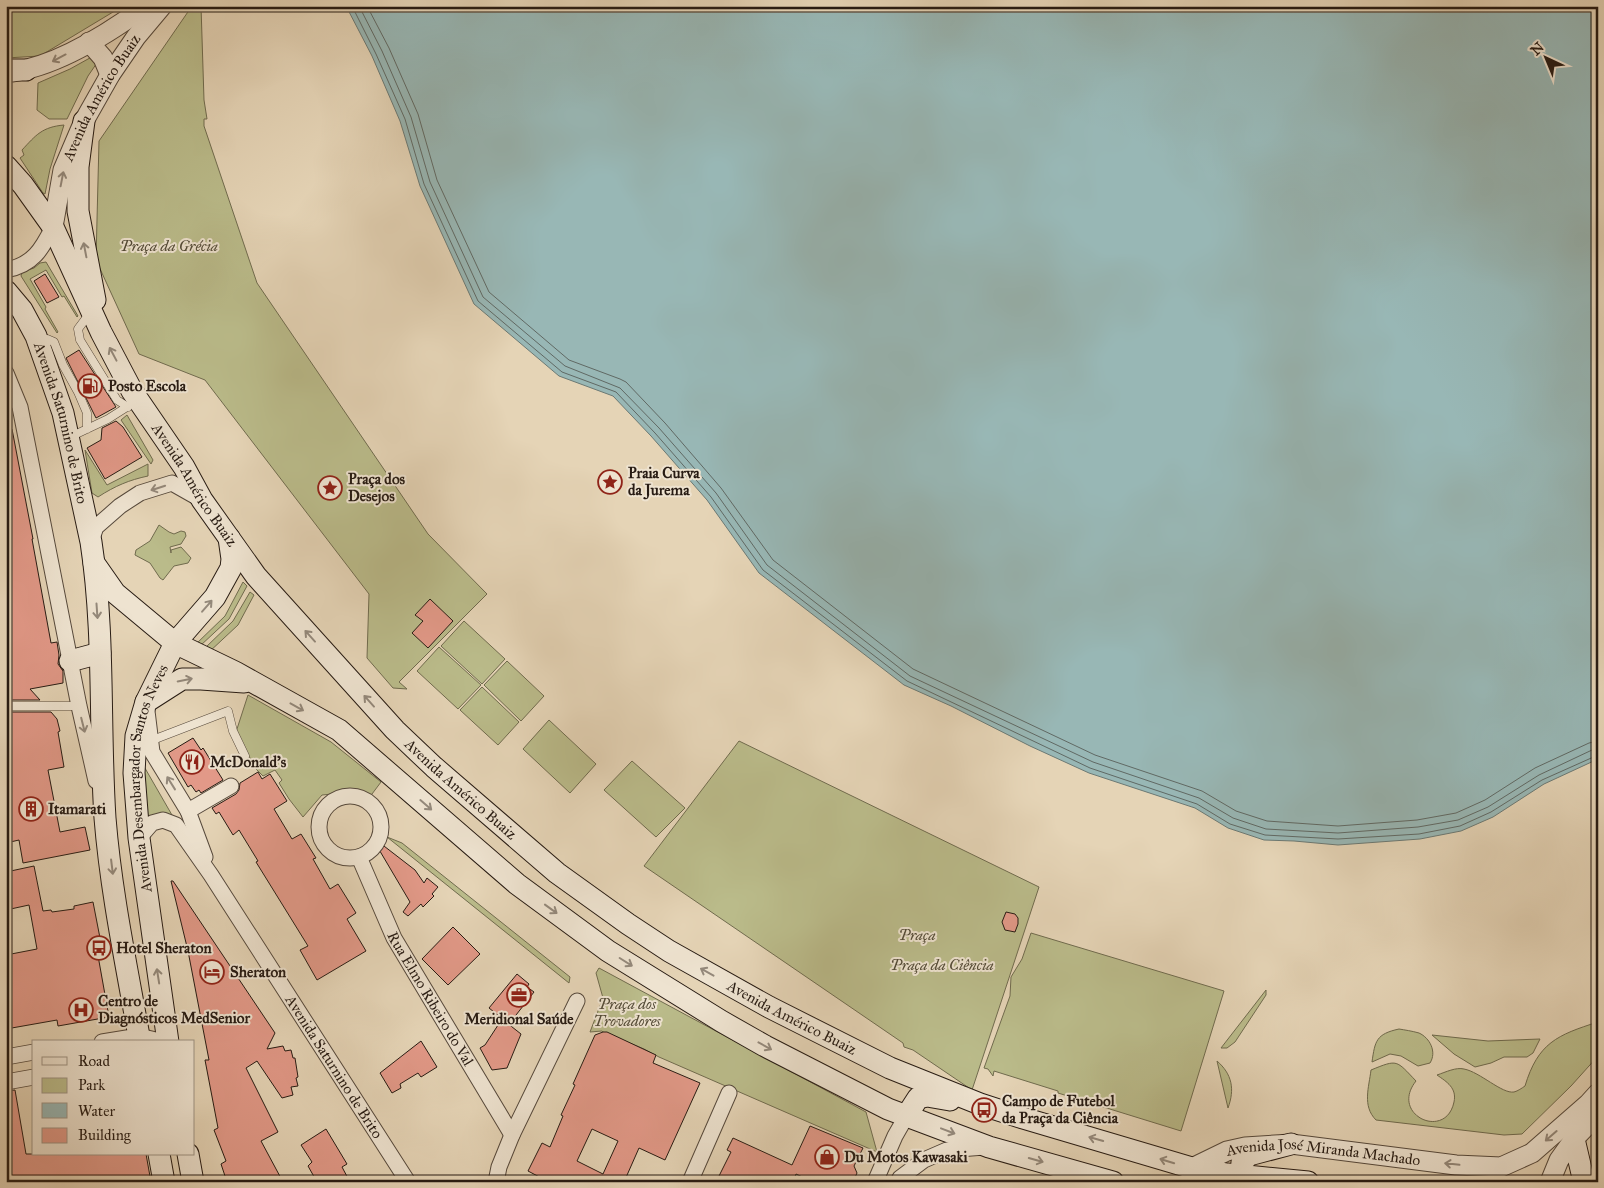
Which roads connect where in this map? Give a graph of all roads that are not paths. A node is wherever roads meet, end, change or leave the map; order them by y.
1 (146, 6) edge
2 (162, 6) edge
3 (89, 42) junction
4 (13, 71) edge
5 (110, 75) junction
6 (84, 121) junction
7 (6, 166) edge
8 (53, 227) junction
9 (6, 270) edge
10 (6, 291) edge
11 (92, 312) junction
12 (101, 332) junction
13 (6, 372) edge
14 (133, 402) junction
15 (77, 433) junction
16 (202, 500) junction
17 (229, 538) junction
18 (92, 552) junction
19 (175, 643) junction
20 (100, 653) junction
21 (70, 661) junction
22 (254, 684) junction
23 (146, 702) junction
24 (6, 706) edge
25 (78, 706) junction
26 (150, 741) junction
27 (245, 756) dead end
28 (231, 786) dead end
29 (188, 811) junction
30 (106, 818) junction
31 (138, 838) junction
32 (358, 856) junction
33 (211, 875) junction
34 (577, 1001) dead end
35 (140, 1039) edge
36 (127, 1040) edge
37 (168, 1040) edge
38 (29, 1053) edge
39 (6, 1057) edge
40 (31, 1077) edge
41 (6, 1082) edge
42 (728, 1092) dead end
43 (1595, 1104) edge
44 (907, 1115) junction
45 (1023, 1118) junction
46 (512, 1135) junction
47 (1574, 1139) junction
48 (1290, 1144) junction
49 (988, 1147) junction
50 (159, 1156) edge
51 (188, 1156) edge
52 (1192, 1168) junction
53 (1240, 1178) edge
54 (495, 1179) edge
55 (164, 1182) edge
56 (193, 1182) edge
57 (408, 1182) edge
58 (690, 1182) edge
59 (875, 1182) edge
60 (898, 1182) edge
61 (1114, 1182) edge
62 (1308, 1182) edge
63 (1550, 1182) edge
64 (1584, 1182) edge

1 - 3 street
2 - 5 street, Avenida Américo Buaiz
3 -> 4 street
3 - 5 street
5 - 6 street, Avenida Américo Buaiz
8 -> 6 street, Avenida Américo Buaiz
12 -> 6 main road
7 - 8 main road
8 - 9 street
8 - 11 main road, Avenida Américo Buaiz
10 - 15 main road, Avenida Saturnino de Brito
11 - 12 main road, Avenida Américo Buaiz
11 - 14 lane
14 -> 12 main road, Avenida Américo Buaiz
13 - 21 street
14 - 15 lane
14 - 16 main road, Avenida Américo Buaiz
15 - 18 main road, Avenida Saturnino de Brito
16 - 17 main road, Avenida Américo Buaiz
16 -> 18 street
19 -> 17 main road, Avenida Desembargador Santos Neves
45 -> 17 main road, Avenida Américo Buaiz
18 - 19 main road
18 -> 20 main road, Avenida Desembargador Santos Neves
19 - 22 main road
19 - 23 main road, Avenida Desembargador Santos Neves
20 - 21 main road
20 - 30 main road, Avenida Desembargador Santos Neves
21 - 25 street
23 -> 22 main road
22 -> 44 main road
23 - 26 street, Avenida Saturnino de Brito
23 - 31 main road, Avenida Desembargador Santos Neves
24 - 25 lane
25 -> 30 street
26 - 27 lane
29 -> 26 street, Avenida Saturnino de Brito
28 - 29 street
29 - 33 street, Avenida Saturnino de Brito
30 -> 35 main road, Avenida Desembargador Santos Neves
31 - 33 street, Avenida Saturnino de Brito
37 -> 31 main road, Avenida Desembargador Santos Neves
32 - 32 street
32 - 46 street, Rua Elmo Ribeiro do Val
33 - 57 street, Avenida Saturnino de Brito
34 - 46 street
35 - 36 street
38 - 39 street
38 - 40 street
40 - 41 street
42 - 58 street
43 - 47 street
43 -> 48 street, Avenida José Miranda Machado
44 - 45 main road
44 -> 49 main road
44 - 59 street
52 -> 45 main road, Avenida Américo Buaiz
46 - 54 street
47 - 63 street
47 - 64 main road
48 - 52 street, Avenida José Miranda Machado
48 - 53 main road
49 - 60 street
49 -> 61 main road
50 - 55 main road
51 - 56 main road
52 - 53 main road, Avenida Américo Buaiz
53 - 62 main road, Avenida Américo Buaiz

